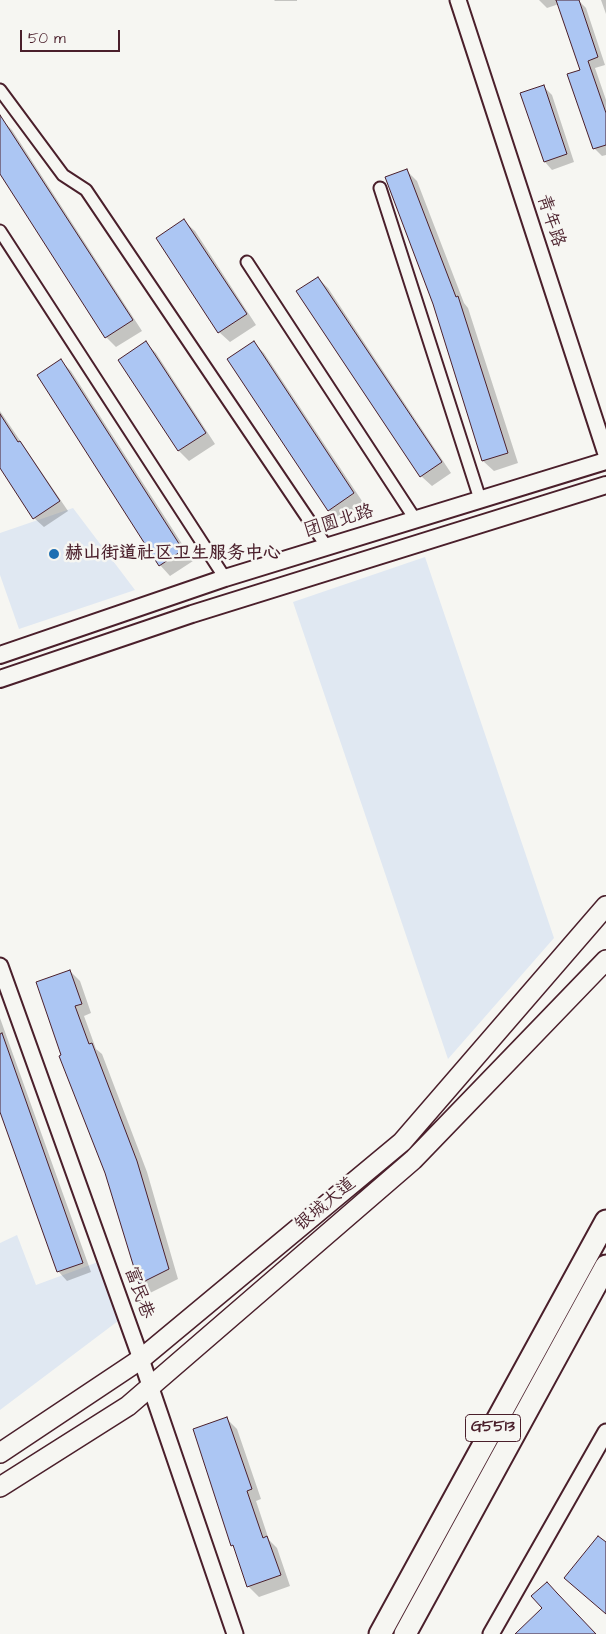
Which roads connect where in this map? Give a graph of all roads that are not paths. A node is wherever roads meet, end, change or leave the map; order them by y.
1 (458, 0) edge
2 (0, 90) edge
3 (380, 188) dead end
4 (0, 231) edge
5 (247, 262) dead end
6 (606, 454) edge
7 (606, 461) edge
8 (606, 485) edge
9 (480, 500) junction
10 (415, 520) junction
11 (327, 547) junction
12 (225, 578) junction
13 (0, 655) edge
14 (0, 679) edge
15 (606, 906) edge
16 (606, 960) edge
17 (0, 966) edge
18 (606, 1221) edge
19 (606, 1266) edge
20 (141, 1358) junction
21 (150, 1387) junction
22 (606, 1432) edge
23 (0, 1453) edge
24 (0, 1487) edge
25 (235, 1634) edge
26 (380, 1634) edge
27 (405, 1634) edge
28 (491, 1634) edge

1 - 6 street, 青年路
2 - 11 street
3 - 9 street
4 - 12 street
5 - 10 street
7 - 9 main road, 团圆北路
8 - 14 main road
9 - 10 main road, 团圆北路
10 - 11 main road, 团圆北路
11 - 12 main road, 团圆北路
12 - 13 main road, 团圆北路
15 - 20 main road, 银城大道
16 - 21 main road, 银城大道
17 - 20 street, 富民巷
18 - 26 highway, G5513
19 - 27 highway, G5513
20 - 21 street, 富民巷
20 - 23 main road, 银城大道
21 - 24 main road, 银城大道
21 - 25 street, 富民巷
22 - 28 street

